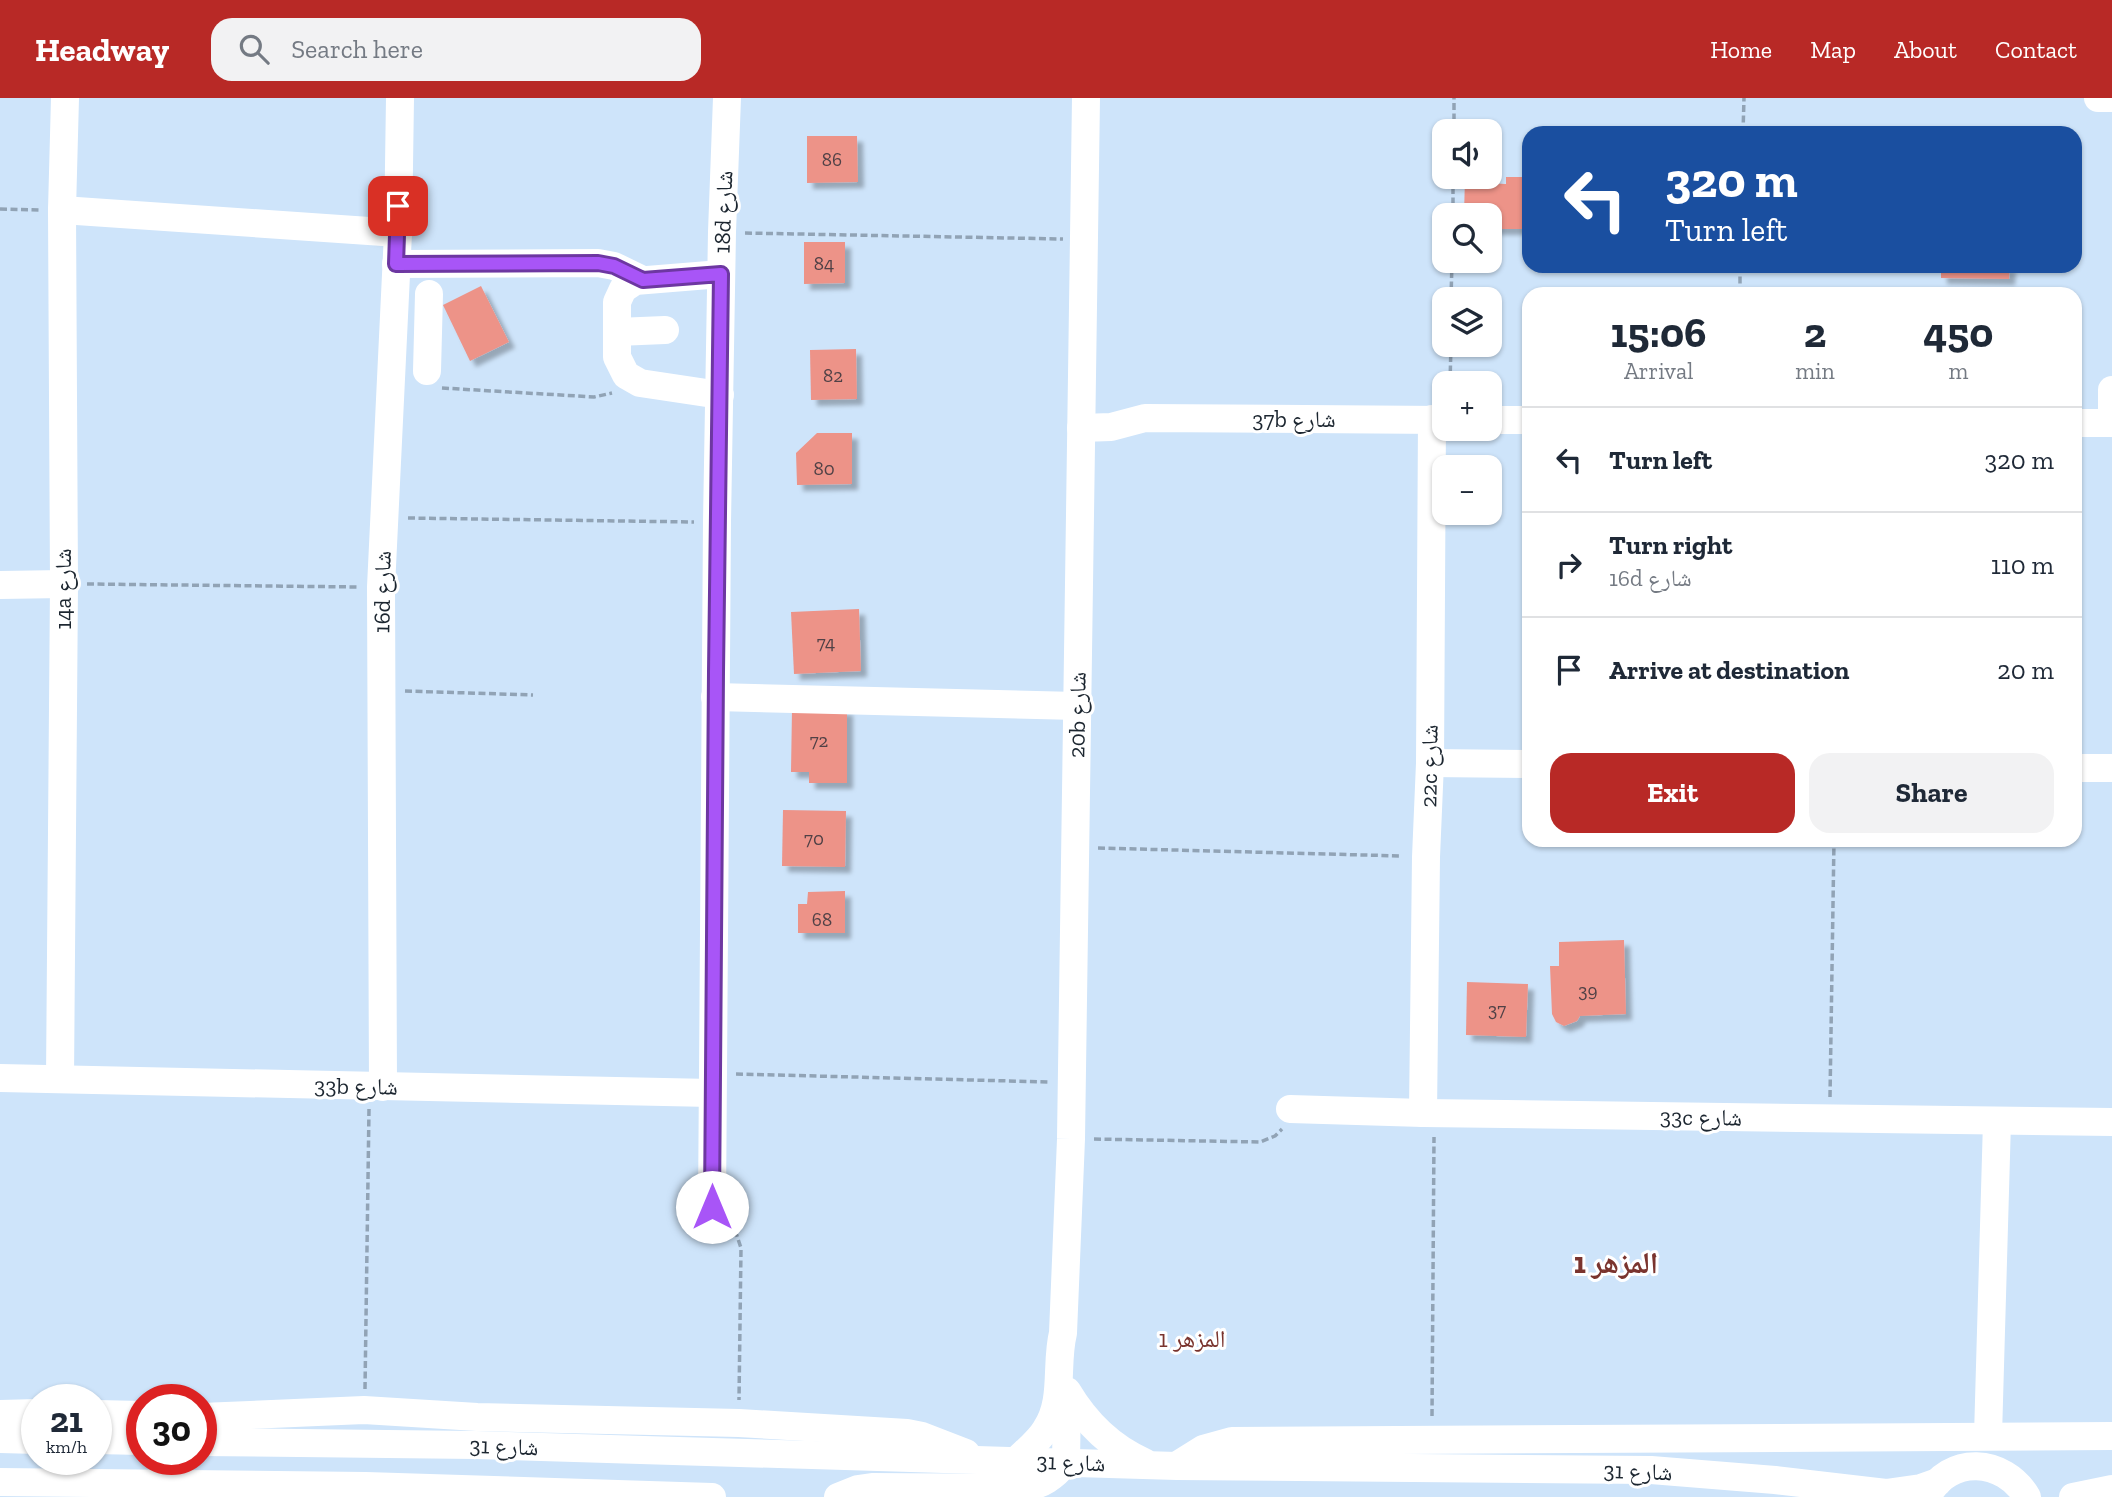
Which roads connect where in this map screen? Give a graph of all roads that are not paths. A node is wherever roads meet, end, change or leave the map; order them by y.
1 (65, 98) edge
2 (400, 98) edge
3 (727, 98) edge
4 (1086, 98) edge
5 (2098, 98) edge
6 (2112, 98) edge
7 (62, 210) junction
8 (398, 233) junction
9 (396, 264) junction
10 (721, 274) junction
11 (643, 280) junction
12 (394, 314) junction
13 (665, 330) dead end
14 (617, 332) junction
15 (393, 348) junction
16 (2112, 390) edge
17 (720, 395) junction
18 (1081, 417) junction
19 (1432, 419) edge
20 (1502, 420) edge
21 (1522, 420) edge
22 (2082, 423) edge
23 (2112, 423) edge
24 (1437, 441) edge
25 (64, 584) junction
26 (0, 585) edge
27 (715, 697) junction
28 (1077, 706) junction
29 (1430, 763) junction
30 (1522, 764) edge
31 (2082, 768) edge
32 (2112, 768) edge
33 (0, 1078) edge
34 (60, 1079) junction
35 (713, 1084) junction
36 (376, 1086) junction
37 (1290, 1109) road end
38 (1429, 1113) junction
39 (1997, 1121) junction
40 (2112, 1122) edge
41 (712, 1207) road end
42 (1063, 1333) junction
43 (1066, 1391) junction
44 (21, 1413) edge
45 (0, 1414) edge
46 (217, 1416) edge
47 (1988, 1436) junction
48 (2112, 1436) edge
49 (0, 1439) edge
50 (21, 1440) edge
51 (217, 1442) edge
52 (982, 1460) junction
53 (1016, 1461) junction
54 (1066, 1462) junction
55 (1163, 1465) junction
56 (0, 1482) edge
57 (1933, 1489) edge
58 (2112, 1489) edge
59 (2024, 1492) edge
60 (712, 1497) edge
61 (838, 1497) edge
62 (2056, 1497) edge
63 (2073, 1497) edge

1 - 7 street, 14a شارع
2 - 8 street, 16d شارع
3 - 10 street, 18d شارع
4 - 18 street, 20b شارع
5 - 6 street
7 - 8 street
7 - 25 street, 14a شارع
8 - 9 street, 16d شارع
9 - 11 street
9 - 12 street, 16d شارع
10 - 11 street
10 - 17 street, 18d شارع
11 - 14 street
12 - 15 street, 16d شارع
12 - 15 street
13 - 14 street
14 - 17 street
15 - 36 street, 16d شارع
16 - 23 street
17 - 27 street, 18d شارع
18 - 19 street, 37b شارع
18 - 28 street, 20b شارع
20 - 21 street
22 - 23 street
24 - 29 street, 22c شارع
25 - 26 street
25 - 34 street, 14a شارع
27 - 28 street
27 - 35 street, 18d شارع
28 - 42 street, 20b شارع
29 - 30 street
29 - 38 street, 22c شارع
31 - 32 street
33 - 34 street, 33b شارع
34 - 36 street, 33b شارع
35 - 36 street, 33b شارع
35 - 41 street, 18d شارع
37 - 38 street, 33c شارع
38 - 39 street, 33c شارع
39 - 40 street, 33c شارع
39 - 47 street
42 - 43 street, 20b شارع
42 - 53 street, 20b شارع
43 - 54 street, 20b شارع
43 - 55 street
44 - 45 street
46 - 52 street
47 - 48 street
47 - 55 street
49 - 50 street
51 - 52 street, شارع 31
52 - 53 street, شارع 31
53 - 54 street, شارع 31
54 - 55 street, شارع 31
54 - 61 street
55 - 57 street, شارع 31
56 - 60 street, شارع 31
57 - 59 street, شارع 31
58 - 63 street
59 - 62 street

